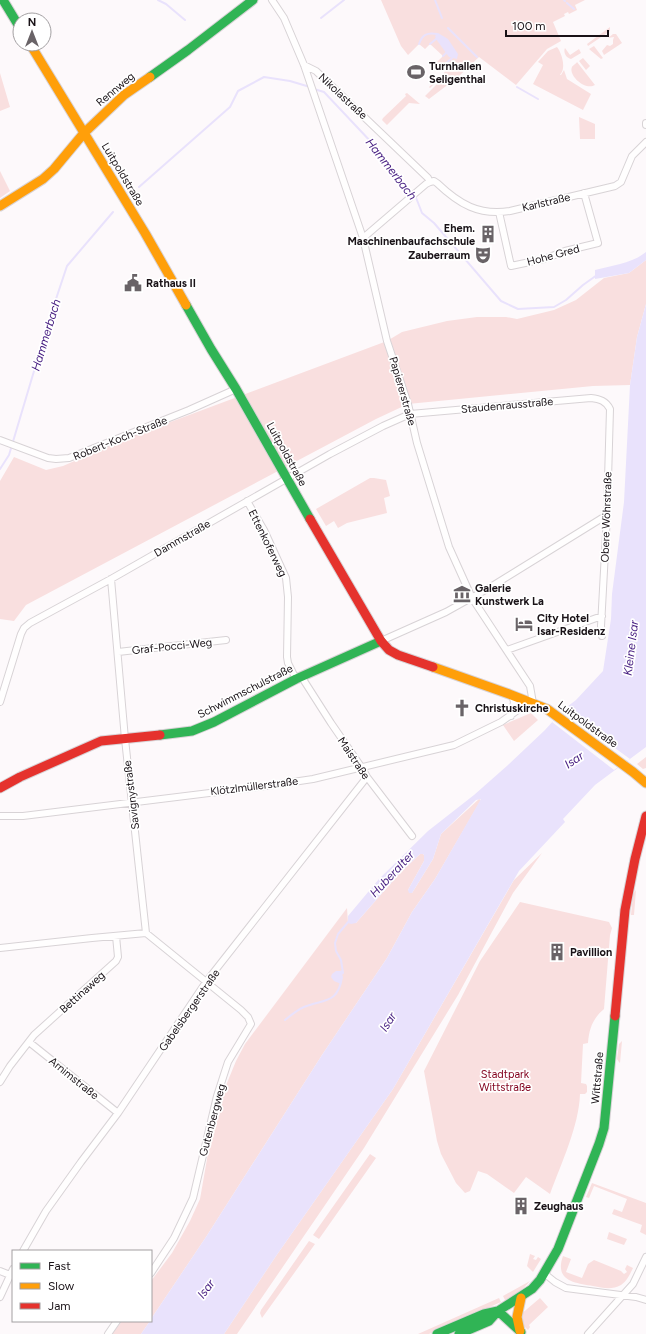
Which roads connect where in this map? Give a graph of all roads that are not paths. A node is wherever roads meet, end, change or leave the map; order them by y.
1 (3, 0) edge
2 (253, 0) edge
3 (272, 0) edge
4 (12, 15) edge
5 (35, 52) edge
6 (304, 65) junction
7 (84, 133) junction
8 (646, 142) edge
9 (430, 182) junction
10 (584, 193) junction
11 (0, 206) edge
12 (499, 212) junction
13 (364, 238) junction
14 (236, 388) junction
15 (603, 401) joint
16 (410, 414) junction
17 (0, 440) edge
18 (286, 479) junction
19 (247, 502) junction
20 (607, 515) junction
21 (111, 579) junction
22 (472, 598) junction
23 (602, 616) junction
24 (602, 636) dead end
25 (226, 640) dead end
26 (381, 641) junction
27 (507, 650) junction
28 (118, 652) junction
29 (298, 677) junction
30 (512, 695) junction
31 (0, 702) edge
32 (533, 703) junction
33 (511, 716) junction
34 (125, 739) junction
35 (362, 768) junction
36 (366, 777) junction
37 (646, 782) edge
38 (0, 788) edge
39 (131, 803) junction
40 (0, 816) edge
41 (646, 816) edge
42 (412, 836) dead end
43 (146, 933) junction
44 (116, 936) junction
45 (0, 948) edge
46 (206, 982) junction
47 (29, 1042) junction
48 (0, 1082) edge
49 (118, 1113) junction
50 (24, 1250) edge
51 (646, 1257) edge
52 (0, 1271) edge
53 (152, 1271) edge
54 (11, 1272) edge
55 (545, 1274) junction
56 (624, 1295) junction
57 (0, 1297) edge
58 (521, 1298) junction
59 (646, 1300) edge
60 (498, 1311) junction
61 (117, 1322) edge
62 (522, 1333) edge
63 (108, 1334) edge
64 (438, 1334) edge
65 (459, 1334) edge
66 (588, 1334) edge

1 - 4 main road
2 - 7 main road, Rennweg
3 - 6 street
5 - 7 main road, Luitpoldstraße
6 - 9 street, Nikolastraße
6 - 13 street, Papiererstraße
7 - 11 main road, Rennweg
7 - 14 main road, Luitpoldstraße
8 - 10 street, Karlstraße
9 - 12 street, Karlstraße
9 - 13 street
10 - 12 street, Karlstraße
10 - 12 street, Hohe Gred
13 - 16 street, Papiererstraße
14 - 17 street, Robert-Koch-Straße
14 - 18 main road, Luitpoldstraße
15 - 16 street, Staudenrausstraße
15 - 20 street, Obere Wöhrstraße
16 - 18 street, Dammstraße
16 - 22 street, Papiererstraße
18 - 19 street, Dammstraße
18 - 26 main road, Luitpoldstraße
19 - 21 street, Dammstraße
19 - 29 street, Ettenkoferweg
20 - 22 street, Schwimmschulstraße
20 - 23 street, Obere Wöhrstraße
21 - 28 street, Savignystraße
21 - 31 street, Dammstraße
22 - 26 street, Schwimmschulstraße
22 - 27 street, Papiererstraße
23 - 24 street, Obere Wöhrstraße
23 - 27 street
25 - 28 street, Graf-Pocci-Weg
26 - 29 main road, Schwimmschulstraße
26 - 30 main road, Luitpoldstraße
27 - 32 street, Papiererstraße
28 - 34 street, Savignystraße
29 - 34 main road, Schwimmschulstraße
29 - 35 street, Maistraße
30 - 32 main road, Luitpoldstraße
30 - 33 street
32 - 33 street, Klötzlmüllerstraße
32 - 37 main road, Luitpoldstraße
33 - 35 street, Klötzlmüllerstraße
34 - 38 main road, Schwimmschulstraße
34 - 39 street, Savignystraße
35 - 36 street, Maistraße
35 - 39 street, Klötzlmüllerstraße
36 - 42 street, Maistraße
36 - 46 street, Gabelsbergerstraße
39 - 40 street, Klötzlmüllerstraße
39 - 43 street, Savignystraße
41 - 55 main road, Wittstraße
43 - 44 street
43 - 46 street
44 - 45 street
44 - 47 street, Bettinaweg
46 - 49 street, Gabelsbergerstraße
46 - 53 street, Gutenbergweg
47 - 48 street, Bettinaweg
47 - 49 street, Arnimstraße
49 - 50 street, Gabelsbergerstraße
51 - 56 street
52 - 54 street
54 - 57 street
55 - 56 street
55 - 58 main road, Wittstraße
56 - 59 street
56 - 66 street
58 - 60 main road, Wittstraße
58 - 62 main road
60 - 62 main road
60 - 64 main road, Wittstraße
60 - 65 main road, Wittstraße
61 - 63 street

